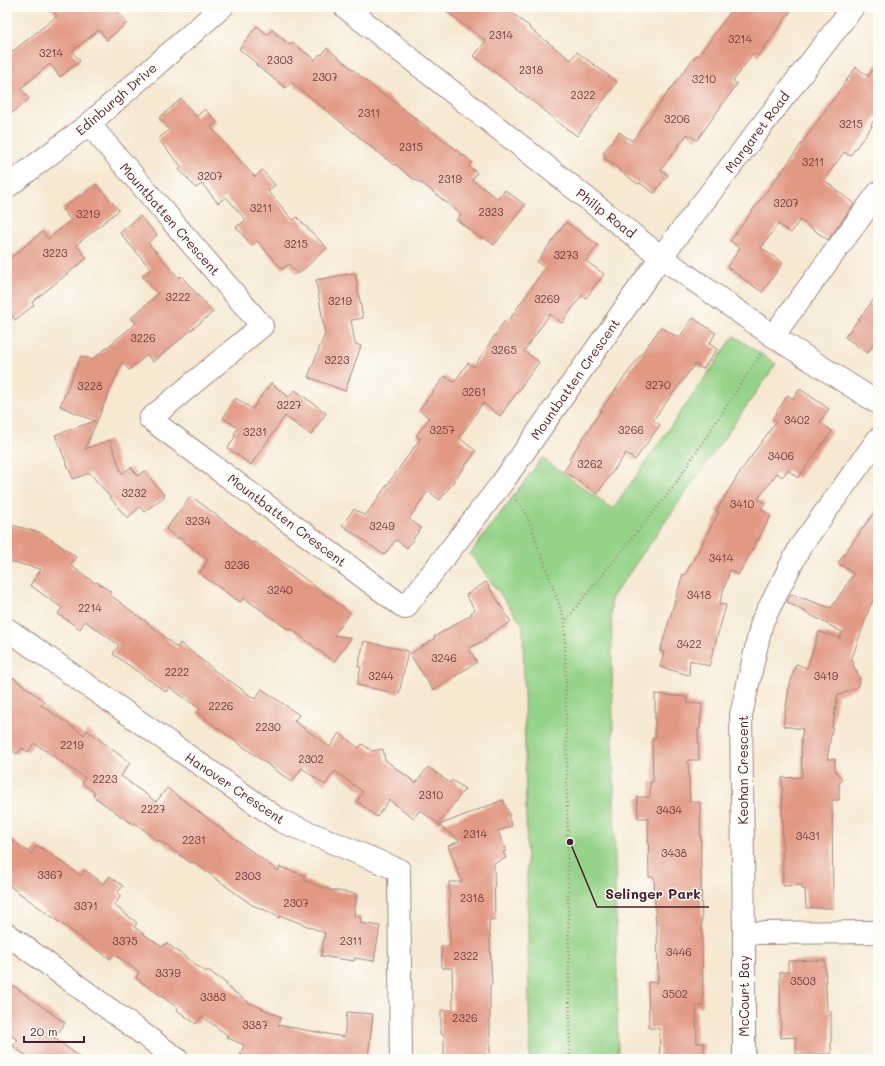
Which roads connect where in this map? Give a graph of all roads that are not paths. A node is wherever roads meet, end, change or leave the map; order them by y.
1 (222, 7) edge
2 (345, 7) edge
3 (853, 7) edge
4 (89, 124) junction
5 (7, 188) edge
6 (878, 193) edge
7 (661, 257) junction
8 (773, 336) junction
9 (878, 403) edge
10 (878, 439) edge
11 (7, 629) edge
12 (878, 932) edge
13 (744, 933) junction
14 (7, 934) edge
15 (177, 1059) edge
16 (401, 1059) edge
17 (744, 1059) edge

1 - 4 street, Edinburgh Drive
2 - 7 street, Philip Road
3 - 7 street, Margaret Road
4 - 5 street, Edinburgh Drive
4 - 7 street, Mountbatten Crescent
6 - 8 street
7 - 8 street, Philip Road
8 - 9 street, Philip Road
10 - 13 street, Keohan Crescent
11 - 16 street, Hanover Crescent
12 - 13 street
13 - 17 street, McCourt Bay
14 - 15 street

